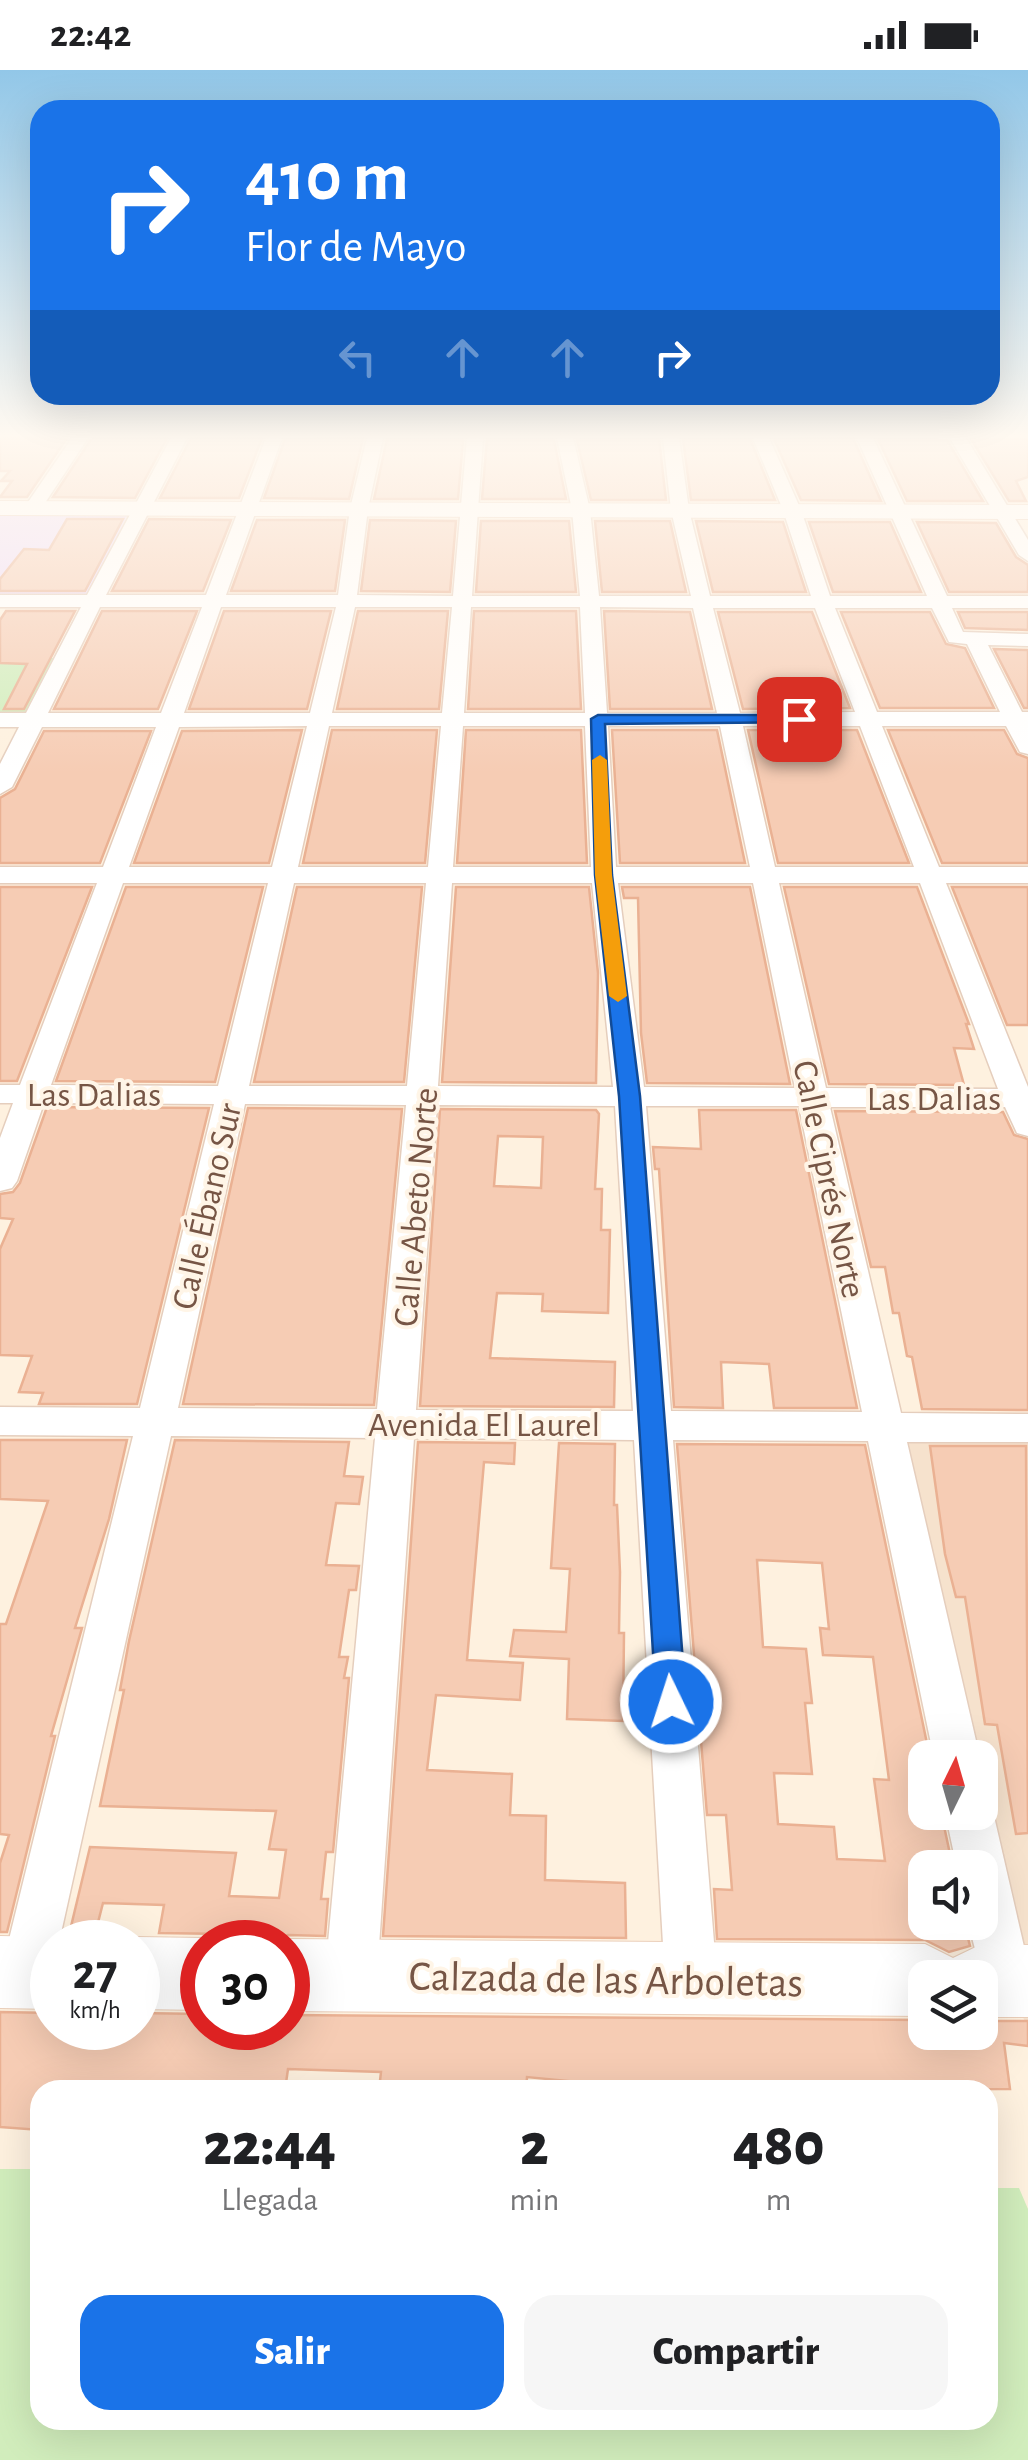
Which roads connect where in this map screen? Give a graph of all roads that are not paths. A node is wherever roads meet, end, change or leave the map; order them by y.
1 (119, 550) edge
2 (236, 550) edge
3 (354, 550) edge
4 (468, 550) edge
5 (585, 550) edge
6 (690, 550) edge
7 (805, 550) edge
8 (917, 550) edge
9 (0, 601) edge
10 (92, 601) junction
11 (216, 601) junction
12 (347, 601) junction
13 (465, 601) junction
14 (590, 601) junction
15 (703, 601) junction
16 (822, 601) junction
17 (938, 602) junction
18 (1028, 602) edge
19 (965, 638) junction
20 (1028, 640) edge
21 (456, 719) junction
22 (598, 719) junction
23 (730, 719) junction
24 (868, 719) junction
25 (1021, 719) edge
26 (0, 720) edge
27 (32, 720) junction
28 (172, 720) junction
29 (320, 720) junction
30 (1028, 747) edge
31 (0, 786) edge
32 (114, 875) junction
33 (283, 875) junction
34 (442, 875) junction
35 (604, 875) junction
36 (764, 875) junction
37 (930, 875) junction
38 (1028, 875) edge
39 (0, 876) edge
40 (0, 1094) edge
41 (32, 1094) junction
42 (232, 1095) junction
43 (424, 1096) junction
44 (630, 1096) junction
45 (812, 1098) junction
46 (1024, 1108) edge
47 (0, 1181) edge
48 (0, 1421) edge
49 (155, 1422) junction
50 (396, 1424) junction
51 (651, 1426) junction
52 (884, 1427) junction
53 (1028, 1428) edge
54 (953, 1740) edge
55 (973, 1830) edge
56 (26, 1972) edge
57 (319, 1975) edge
58 (691, 1978) junction
59 (908, 1980) edge
60 (1005, 1981) edge

1 - 10 street
2 - 11 street
3 - 12 street, Calle Ébano Sur
4 - 13 street, Calle Abeto Norte
5 - 14 street
6 - 15 street, Calle Ciprés Norte
7 - 16 street
8 - 17 street
9 - 10 street
10 - 11 street
10 - 27 street
11 - 12 street
11 - 28 street
12 - 13 street
12 - 29 street, Calle Ébano Sur
13 - 14 street
13 - 21 street, Calle Abeto Norte
14 - 15 street
14 - 22 street
15 - 16 street
15 - 23 street, Calle Ciprés Norte
16 - 17 street
16 - 24 street
17 - 18 street
17 - 19 street
19 - 20 street
19 - 25 street
21 - 22 street
21 - 29 street
21 - 34 street, Calle Abeto Norte
22 - 23 street
22 - 35 street
23 - 24 street
23 - 36 street, Calle Ciprés Norte
24 - 25 street
24 - 37 street
25 - 30 street
26 - 27 street
27 - 28 street
27 - 31 street
28 - 29 street
28 - 32 street
29 - 33 street, Calle Ébano Sur
32 - 33 street
32 - 39 street
32 - 41 street
33 - 34 street
33 - 42 street, Calle Ébano Sur
34 - 35 street
34 - 43 street, Calle Abeto Norte
35 - 36 street
35 - 44 street
36 - 37 street
36 - 45 street, Calle Ciprés Norte
37 - 38 street
37 - 46 street
40 - 41 street, Las Dalias
41 - 42 street, Las Dalias
41 - 47 street
42 - 43 street, Las Dalias
42 - 49 street, Calle Ébano Sur
43 - 44 street, Las Dalias
43 - 50 street, Calle Abeto Norte
44 - 45 street, Las Dalias
44 - 51 street
45 - 46 street, Las Dalias
45 - 52 street, Calle Ciprés Norte
48 - 49 street, Avenida El Laurel
49 - 50 street, Avenida El Laurel
49 - 56 street, Calle Ébano Sur
50 - 51 street, Avenida El Laurel
50 - 57 street, Calle Abeto Norte
51 - 52 street, Avenida El Laurel
51 - 58 street
52 - 53 street, Avenida El Laurel
52 - 54 street, Calle Ciprés Norte
55 - 60 street
57 - 58 street, Calzada de las Arboletas
58 - 59 street, Calzada de las Arboletas

